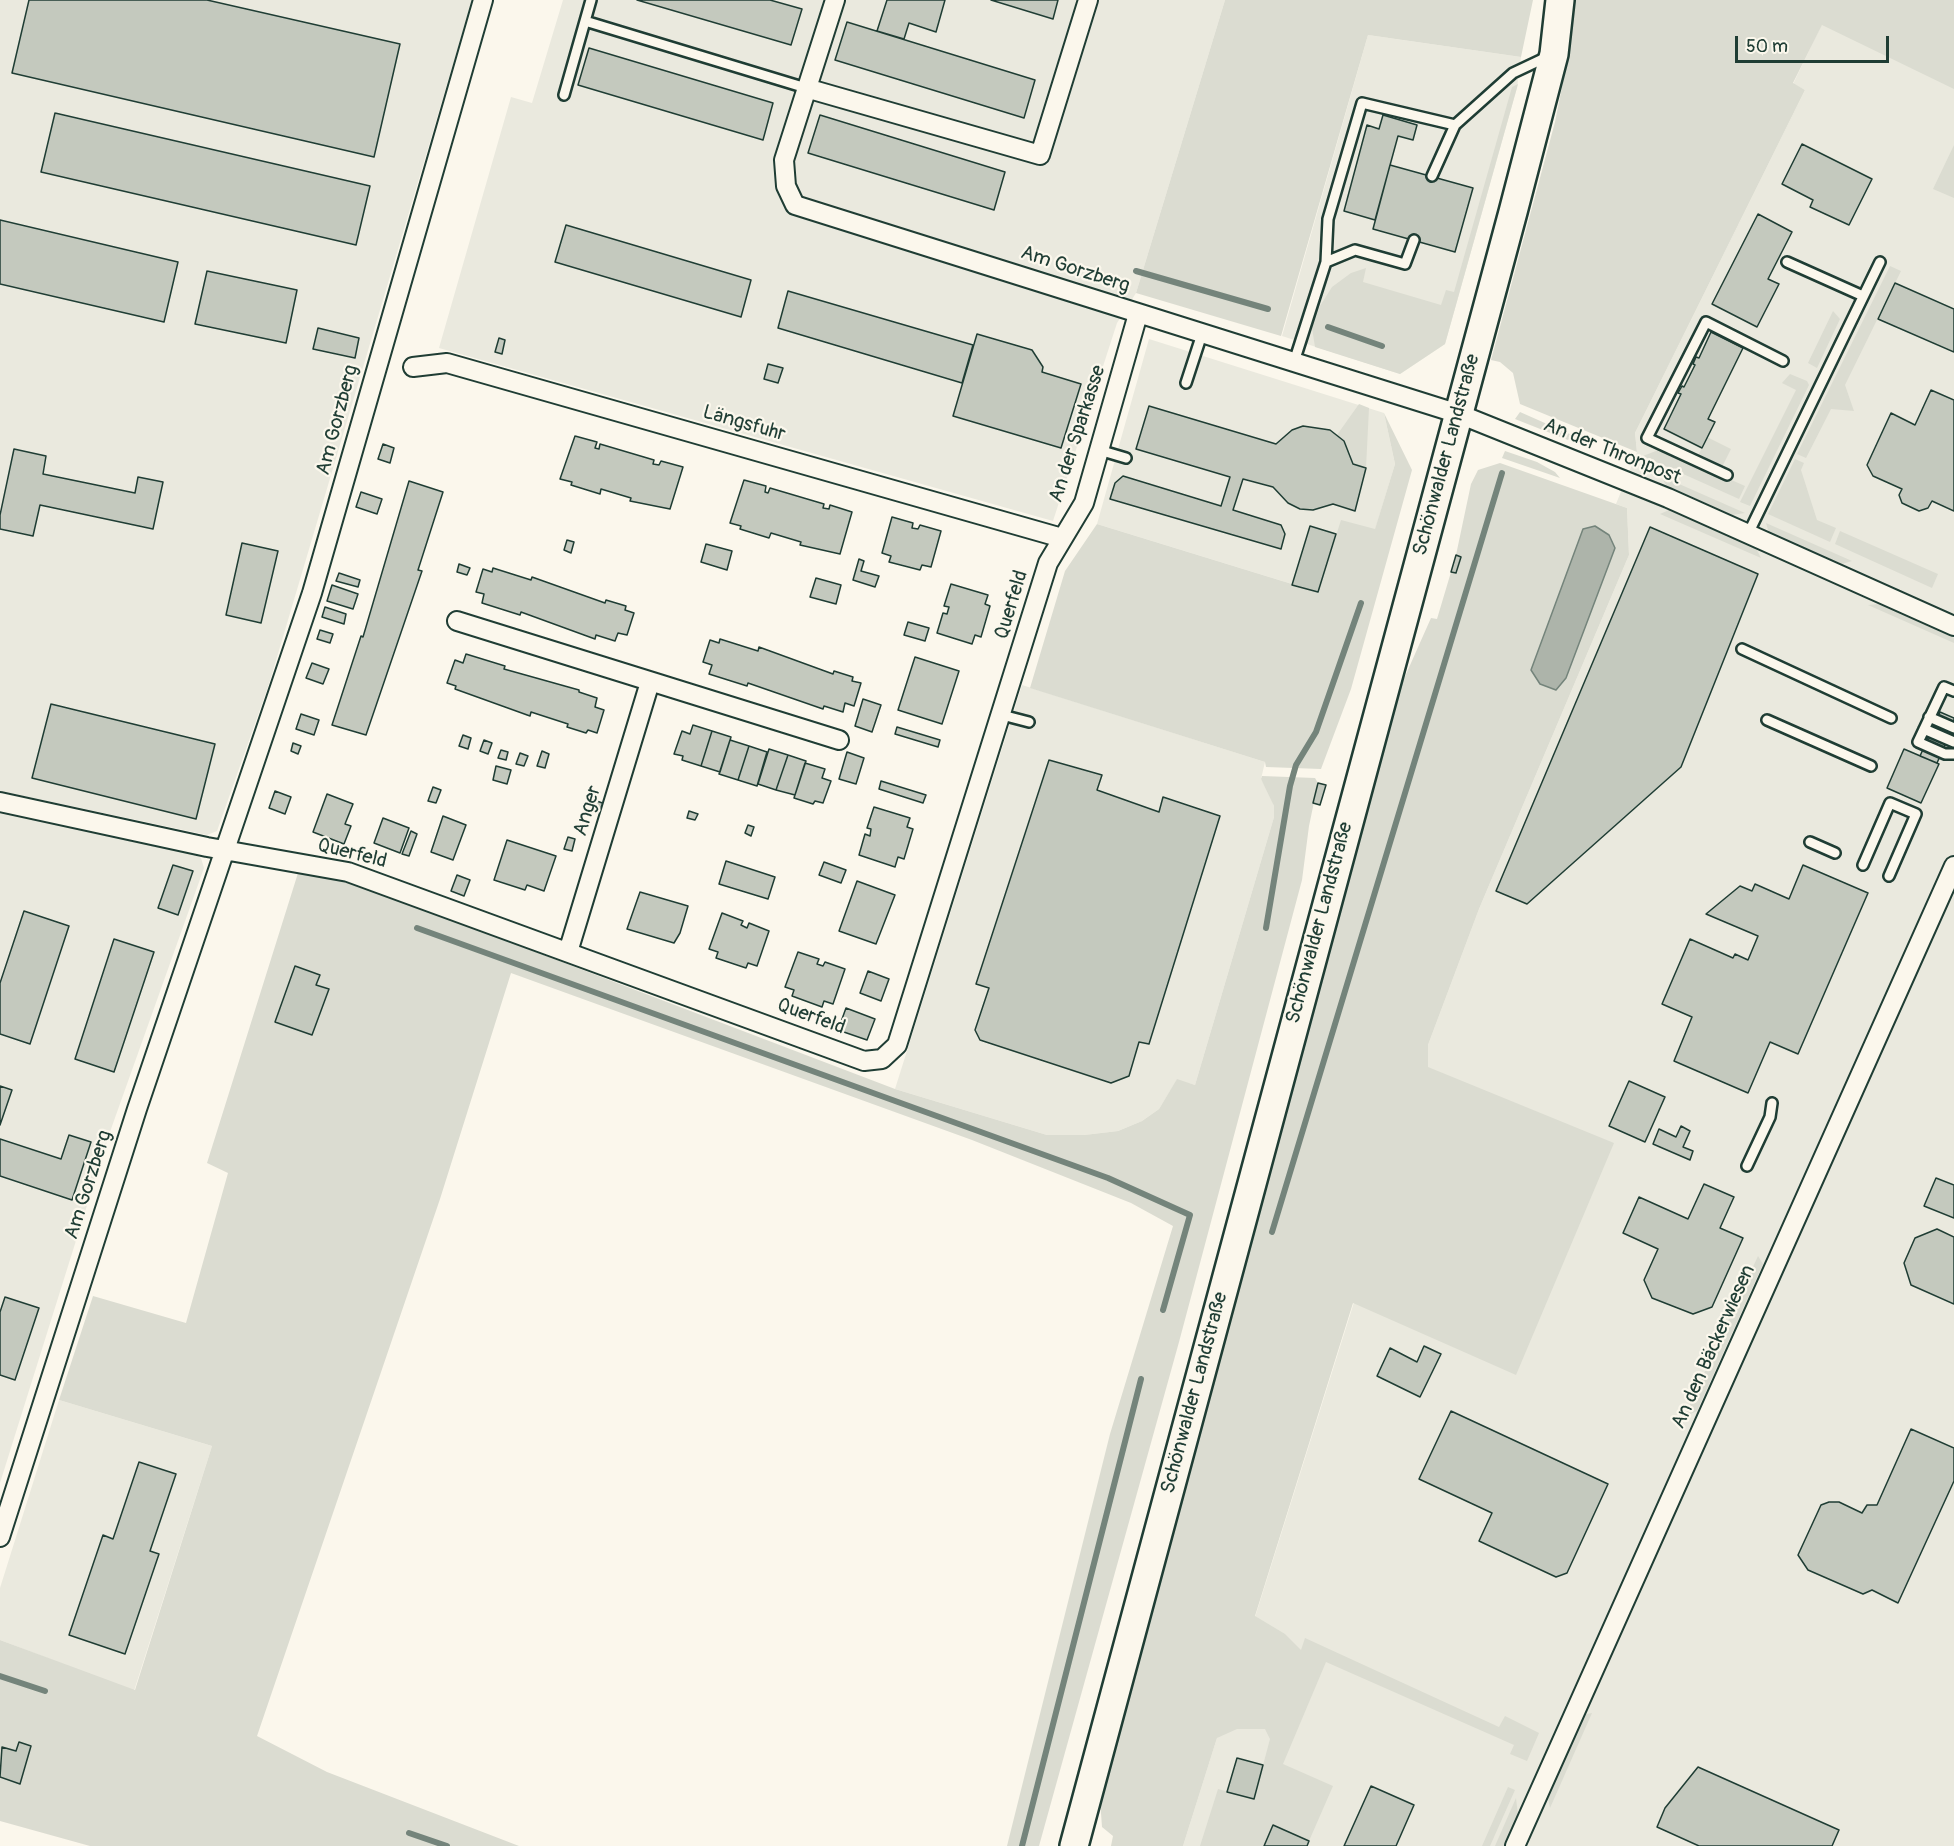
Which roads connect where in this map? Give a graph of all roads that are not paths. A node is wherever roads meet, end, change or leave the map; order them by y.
1 (483, 0) edge
2 (591, 0) edge
3 (834, 0) edge
4 (1088, 0) edge
5 (1560, 0) edge
6 (585, 21) junction
7 (1554, 54) junction
8 (806, 88) junction
9 (564, 95) dead end
10 (1455, 125) junction
11 (1432, 176) dead end
12 (1414, 240) dead end
13 (1326, 262) junction
14 (1787, 262) dead end
15 (1880, 262) dead end
16 (1863, 296) junction
17 (1138, 314) junction
18 (1202, 334) junction
19 (1783, 361) dead end
20 (1294, 362) junction
21 (413, 367) dead end
22 (1186, 383) dead end
23 (1459, 414) junction
24 (1099, 450) junction
25 (1126, 458) dead end
26 (1727, 475) dead end
27 (1748, 534) junction
28 (1062, 538) junction
29 (1048, 563) joint
30 (456, 621) dead end
31 (1954, 626) edge
32 (1742, 649) dead end
33 (650, 682) junction
34 (1954, 691) edge
35 (1002, 715) junction
36 (1929, 717) junction
37 (1891, 718) dead end
38 (1767, 720) dead end
39 (1029, 722) dead end
40 (1954, 728) edge
41 (1924, 729) junction
42 (838, 740) dead end
43 (1954, 742) edge
44 (1954, 754) edge
45 (1871, 766) dead end
46 (0, 802) edge
47 (1810, 842) dead end
48 (226, 849) junction
49 (1835, 853) dead end
50 (1863, 865) dead end
51 (1954, 866) edge
52 (1889, 876) dead end
53 (568, 952) junction
54 (1772, 1103) dead end
55 (1747, 1166) dead end
56 (0, 1538) edge
57 (1074, 1846) edge
58 (1515, 1846) edge

1 - 48 street, Am Gorzberg
2 - 6 lane
3 - 8 street, Am Gorzberg
4 - 8 street
5 - 7 main road, Schönwalder Landstraße
6 - 8 lane
6 - 9 lane
7 - 10 lane
7 - 23 main road, Schönwalder Landstraße
8 - 17 street, Am Gorzberg
10 - 11 lane
10 - 13 lane
12 - 13 lane
13 - 20 lane
14 - 16 lane
15 - 16 lane
16 - 27 lane
17 - 18 street, Am Gorzberg
17 - 24 street, An der Sparkasse
18 - 20 street, Am Gorzberg
18 - 22 lane
19 - 26 lane
20 - 23 street, Am Gorzberg
21 - 28 street, Längsfuhr
23 - 27 street, An der Thronpost
23 - 57 main road, Schönwalder Landstraße
24 - 25 lane
24 - 28 street, An der Sparkasse
27 - 31 street, An der Thronpost
28 - 29 street, An der Sparkasse
29 - 35 street, Querfeld
30 - 33 street
32 - 37 lane
33 - 42 street
33 - 53 street, Anger
34 - 36 lane
35 - 39 lane
35 - 53 street, Querfeld
36 - 40 lane
36 - 41 lane
38 - 45 lane
41 - 43 lane
41 - 44 lane
46 - 48 street
47 - 49 lane
48 - 53 street, Querfeld
48 - 56 street, Am Gorzberg
50 - 52 lane
51 - 58 street, An den Bäckerwiesen
54 - 55 lane

